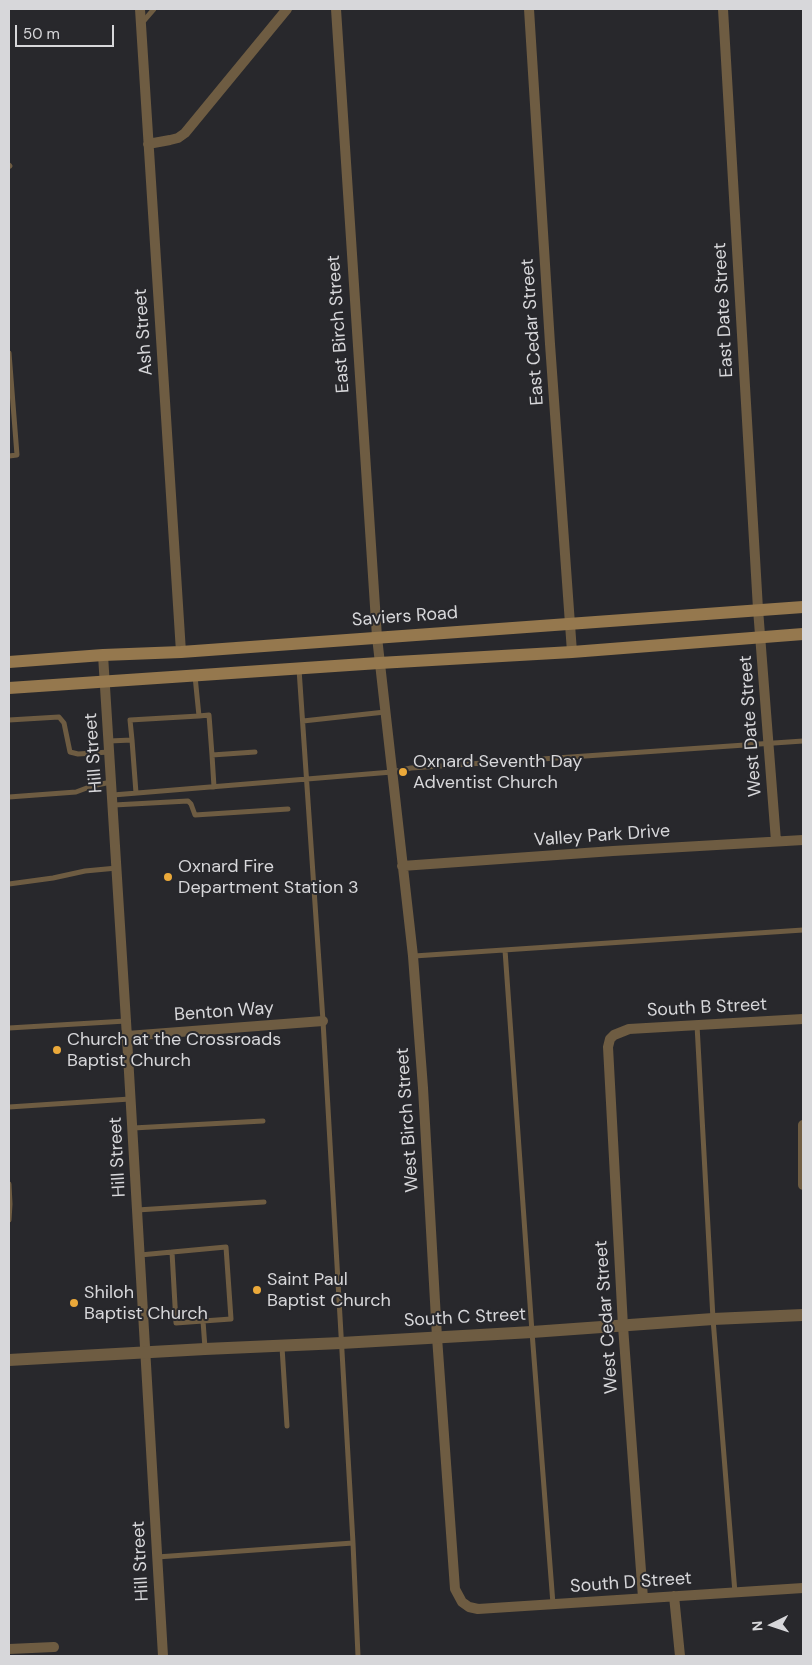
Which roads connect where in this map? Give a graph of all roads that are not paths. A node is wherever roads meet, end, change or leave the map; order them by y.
1 (140, 9) edge
2 (154, 9) edge
3 (287, 9) edge
4 (336, 9) edge
5 (529, 9) edge
6 (723, 9) edge
7 (141, 25) junction
8 (148, 144) junction
9 (9, 353) edge
10 (9, 456) edge
11 (803, 606) edge
12 (758, 610) junction
13 (569, 623) junction
14 (803, 634) edge
15 (377, 637) junction
16 (761, 637) junction
17 (181, 652) junction
18 (572, 652) junction
19 (103, 655) junction
20 (9, 662) edge
21 (379, 663) junction
22 (299, 668) junction
23 (195, 675) junction
24 (105, 681) junction
25 (9, 688) edge
26 (384, 712) junction
27 (199, 716) junction
28 (9, 720) edge
29 (303, 721) junction
30 (132, 740) junction
31 (803, 740) edge
32 (769, 742) junction
33 (110, 747) junction
34 (255, 752) dead end
35 (212, 755) junction
36 (392, 772) junction
37 (308, 779) junction
38 (112, 782) junction
39 (214, 787) junction
40 (136, 794) junction
41 (9, 797) edge
42 (113, 800) junction
43 (288, 809) dead end
44 (803, 840) edge
45 (776, 841) junction
46 (402, 866) junction
47 (117, 868) junction
48 (9, 884) edge
49 (803, 930) edge
50 (505, 950) junction
51 (413, 956) junction
52 (803, 1019) edge
53 (126, 1021) junction
54 (324, 1021) junction
55 (697, 1025) junction
56 (9, 1028) edge
57 (614, 1035) joint
58 (127, 1036) junction
59 (131, 1099) junction
60 (9, 1106) edge
61 (263, 1121) dead end
62 (803, 1125) edge
63 (133, 1128) junction
64 (9, 1184) edge
65 (803, 1185) edge
66 (264, 1202) dead end
67 (137, 1210) junction
68 (9, 1220) edge
69 (172, 1252) junction
70 (140, 1255) junction
71 (803, 1315) edge
72 (713, 1319) junction
73 (203, 1321) junction
74 (623, 1326) junction
75 (532, 1332) junction
76 (438, 1337) junction
77 (341, 1343) junction
78 (282, 1346) junction
79 (205, 1349) junction
80 (145, 1352) junction
81 (9, 1360) edge
82 (287, 1426) dead end
83 (353, 1543) junction
84 (157, 1557) junction
85 (803, 1588) edge
86 (735, 1593) junction
87 (674, 1596) junction
88 (643, 1598) junction
89 (462, 1602) joint
90 (553, 1604) junction
91 (54, 1647) dead end
92 (9, 1649) edge
93 (163, 1656) edge
94 (358, 1656) edge
95 (680, 1656) edge

1 - 7 street, Ash Street
2 - 7 lane
3 - 8 street
4 - 15 street, East Birch Street
5 - 13 street, East Cedar Street
6 - 12 street, East Date Street
7 - 8 street, Ash Street
8 - 17 street, Ash Street
9 - 10 lane
11 - 12 main road, Saviers Road
12 - 13 main road, Saviers Road
12 - 16 street, West Date Street
13 - 15 main road, Saviers Road
13 - 18 street, East Cedar Street
14 - 16 main road
15 - 17 main road, Saviers Road
15 - 21 street, West Birch Street
16 - 18 main road
16 - 32 street, West Date Street
17 - 19 main road, Saviers Road
18 - 21 main road
19 - 20 main road, Saviers Road
19 - 24 street, Hill Street
21 - 22 main road
21 - 26 street, West Birch Street
22 - 23 main road
22 - 29 lane
23 - 24 main road
23 - 27 lane
24 - 25 main road
24 - 33 street, Hill Street
26 - 29 lane
26 - 36 street, West Birch Street
27 - 30 lane
27 - 35 lane
28 - 33 lane
29 - 37 lane
30 - 33 lane
30 - 40 lane
31 - 32 lane
32 - 36 lane
32 - 45 street, West Date Street
33 - 38 street, Hill Street
34 - 35 lane
35 - 39 lane
36 - 37 lane
36 - 46 street, West Birch Street
37 - 39 lane
37 - 54 lane
38 - 41 lane
38 - 42 street, Hill Street
39 - 40 lane
40 - 42 lane
42 - 43 lane
42 - 47 street, Hill Street
44 - 45 street, Valley Park Drive
45 - 46 street, Valley Park Drive
46 - 51 street, West Birch Street
47 - 48 lane
47 - 53 street, Hill Street
49 - 50 lane
50 - 51 lane
50 - 75 lane
51 - 76 street, West Birch Street
52 - 55 street, South B Street
53 - 56 lane
53 - 58 street, Hill Street
54 - 58 street, Benton Way
54 - 77 lane
55 - 57 street, South B Street
55 - 72 lane
57 - 74 street, West Cedar Street
58 - 59 street, Hill Street
59 - 60 lane
59 - 63 street, Hill Street
61 - 63 lane
62 - 65 street
63 - 67 street, Hill Street
64 - 68 lane
66 - 67 lane
67 - 70 street, Hill Street
69 - 70 lane
69 - 73 lane
69 - 73 lane
70 - 80 street, Hill Street
71 - 72 street, South C Street
72 - 74 street, South C Street
72 - 86 lane
73 - 79 lane
74 - 75 street, South C Street
74 - 88 street, West Cedar Street
75 - 76 street, South C Street
75 - 90 lane
76 - 77 street, South C Street
76 - 89 street, West Birch Street
77 - 78 street, South C Street
77 - 83 lane
78 - 79 street, South C Street
78 - 82 lane
79 - 80 street, South C Street
80 - 81 street, South C Street
80 - 84 street, Hill Street
83 - 84 lane
83 - 94 lane
84 - 93 street, Hill Street
85 - 86 street, South D Street
86 - 87 street, South D Street
87 - 88 street, South D Street
87 - 95 street
88 - 90 street, South D Street
89 - 90 street, South D Street
91 - 92 street

